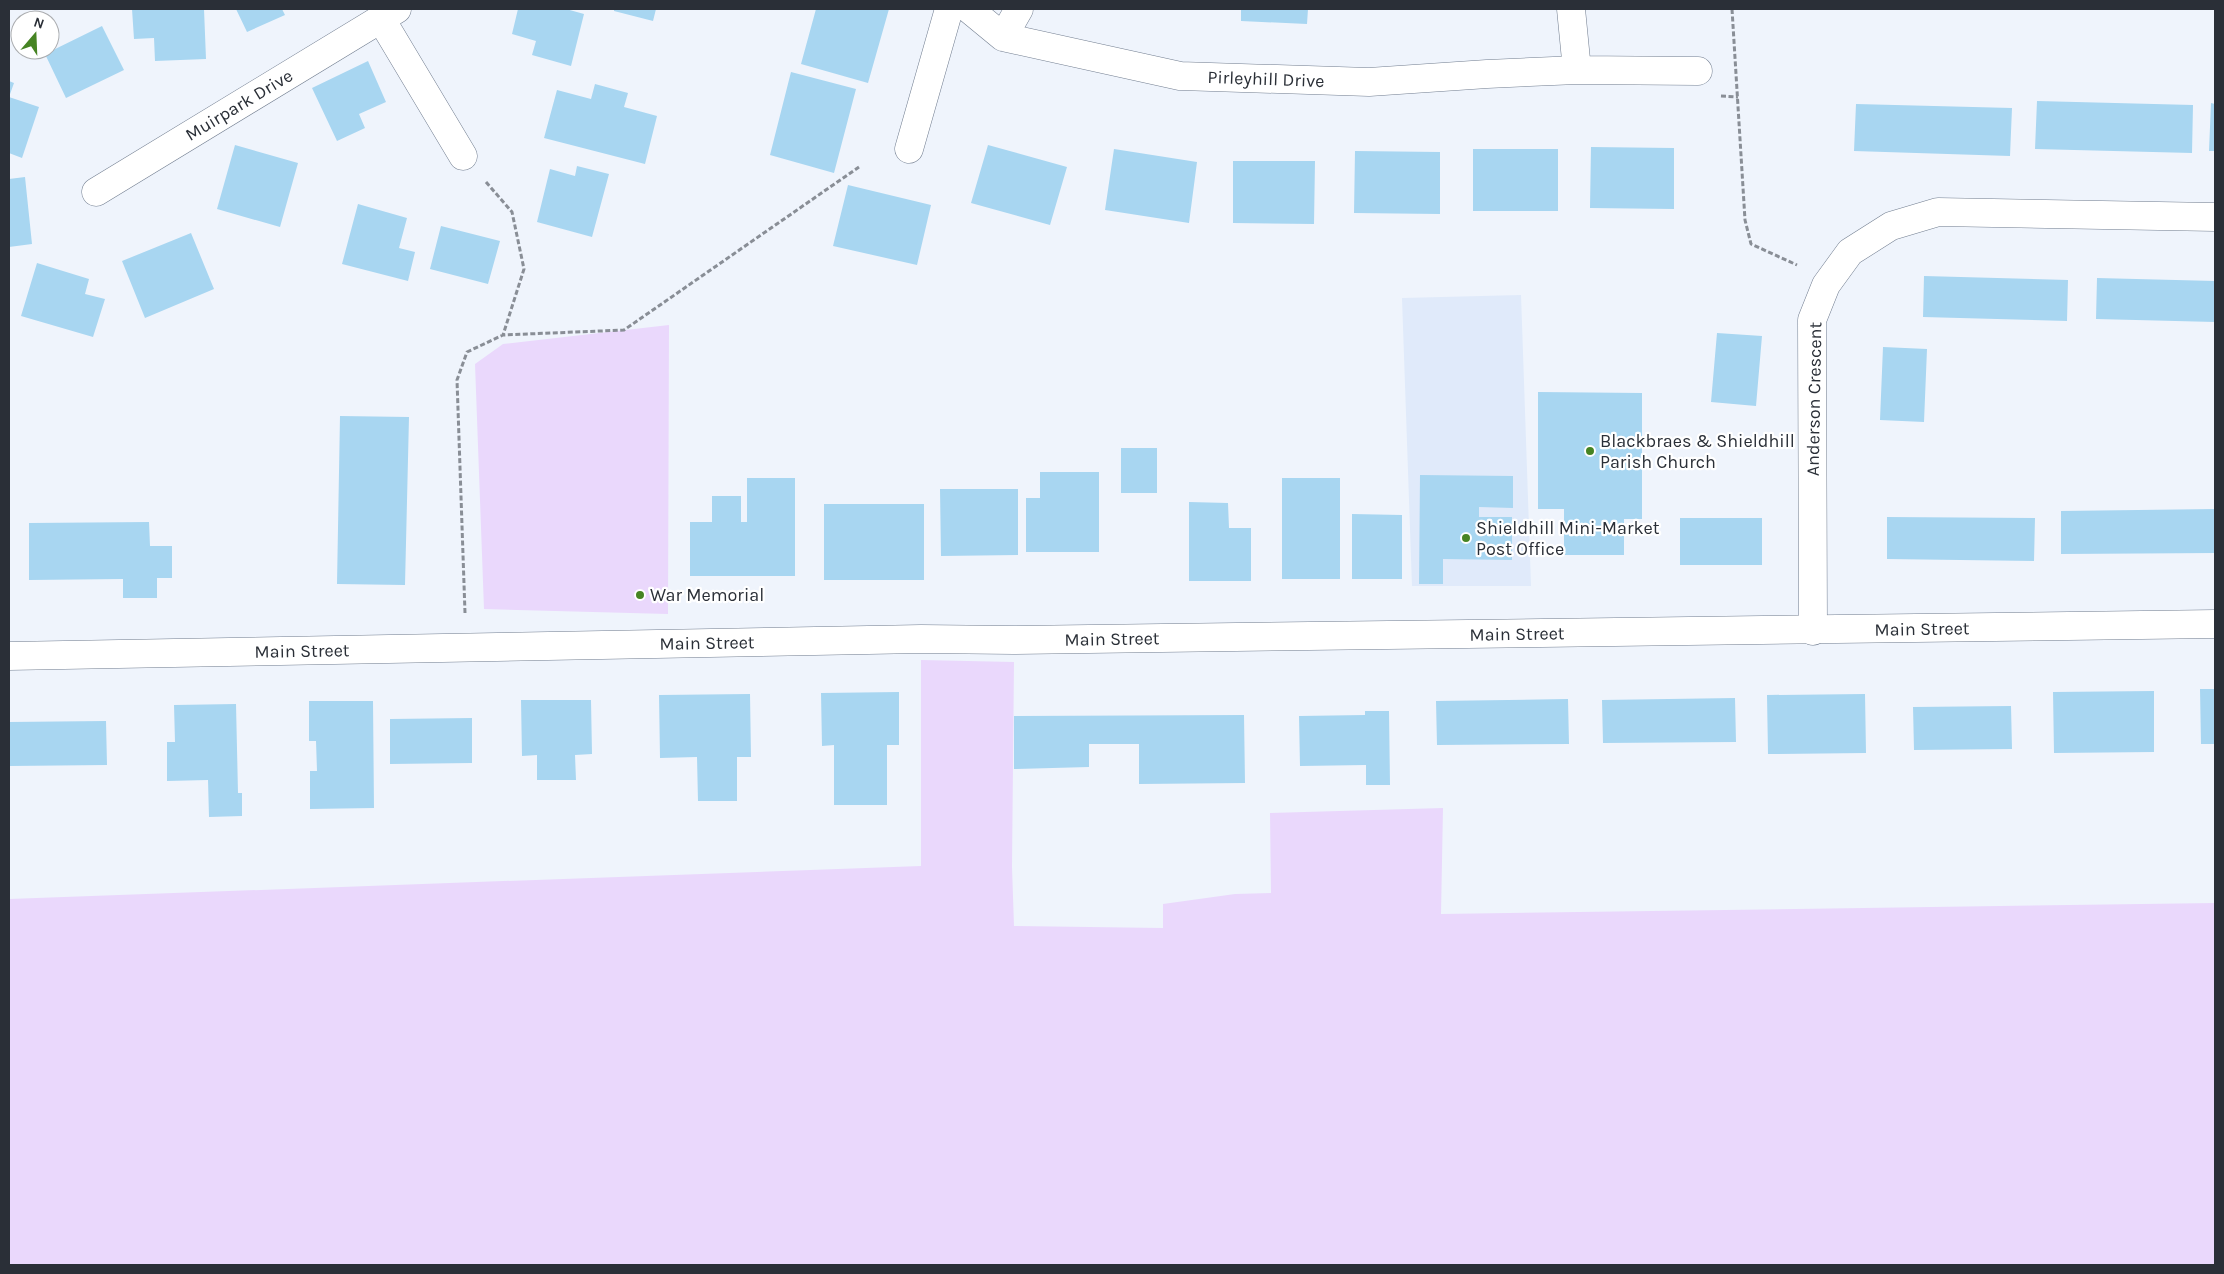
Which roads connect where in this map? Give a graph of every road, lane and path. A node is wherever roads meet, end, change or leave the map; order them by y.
1 (949, 9) edge
2 (969, 9) edge
3 (1019, 9) edge
4 (1571, 9) edge
5 (1732, 9) edge
6 (389, 14) edge
7 (1003, 37) junction
8 (1577, 70) junction
9 (1698, 71) dead end
10 (909, 149) dead end
11 (463, 156) joint
12 (859, 167) dead end
13 (96, 192) dead end
14 (2215, 217) edge
15 (1826, 285) junction
16 (503, 334) junction
17 (2215, 624) edge
18 (1813, 631) junction
19 (466, 648) junction
20 (9, 656) edge

1 - 10 main road
2 - 7 main road, Pirleyhill Drive
3 - 7 main road
4 - 8 main road
5 - 15 path
6 - 11 main road, Muirpark Drive
6 - 13 main road, Muirpark Drive
7 - 8 main road, Pirleyhill Drive
8 - 9 main road, Pirleyhill Drive
11 - 16 path
12 - 16 path
14 - 15 main road, Anderson Crescent
15 - 18 main road, Anderson Crescent
16 - 19 path
17 - 18 main road, Main Street
18 - 19 main road, Main Street
19 - 20 main road, Main Street

